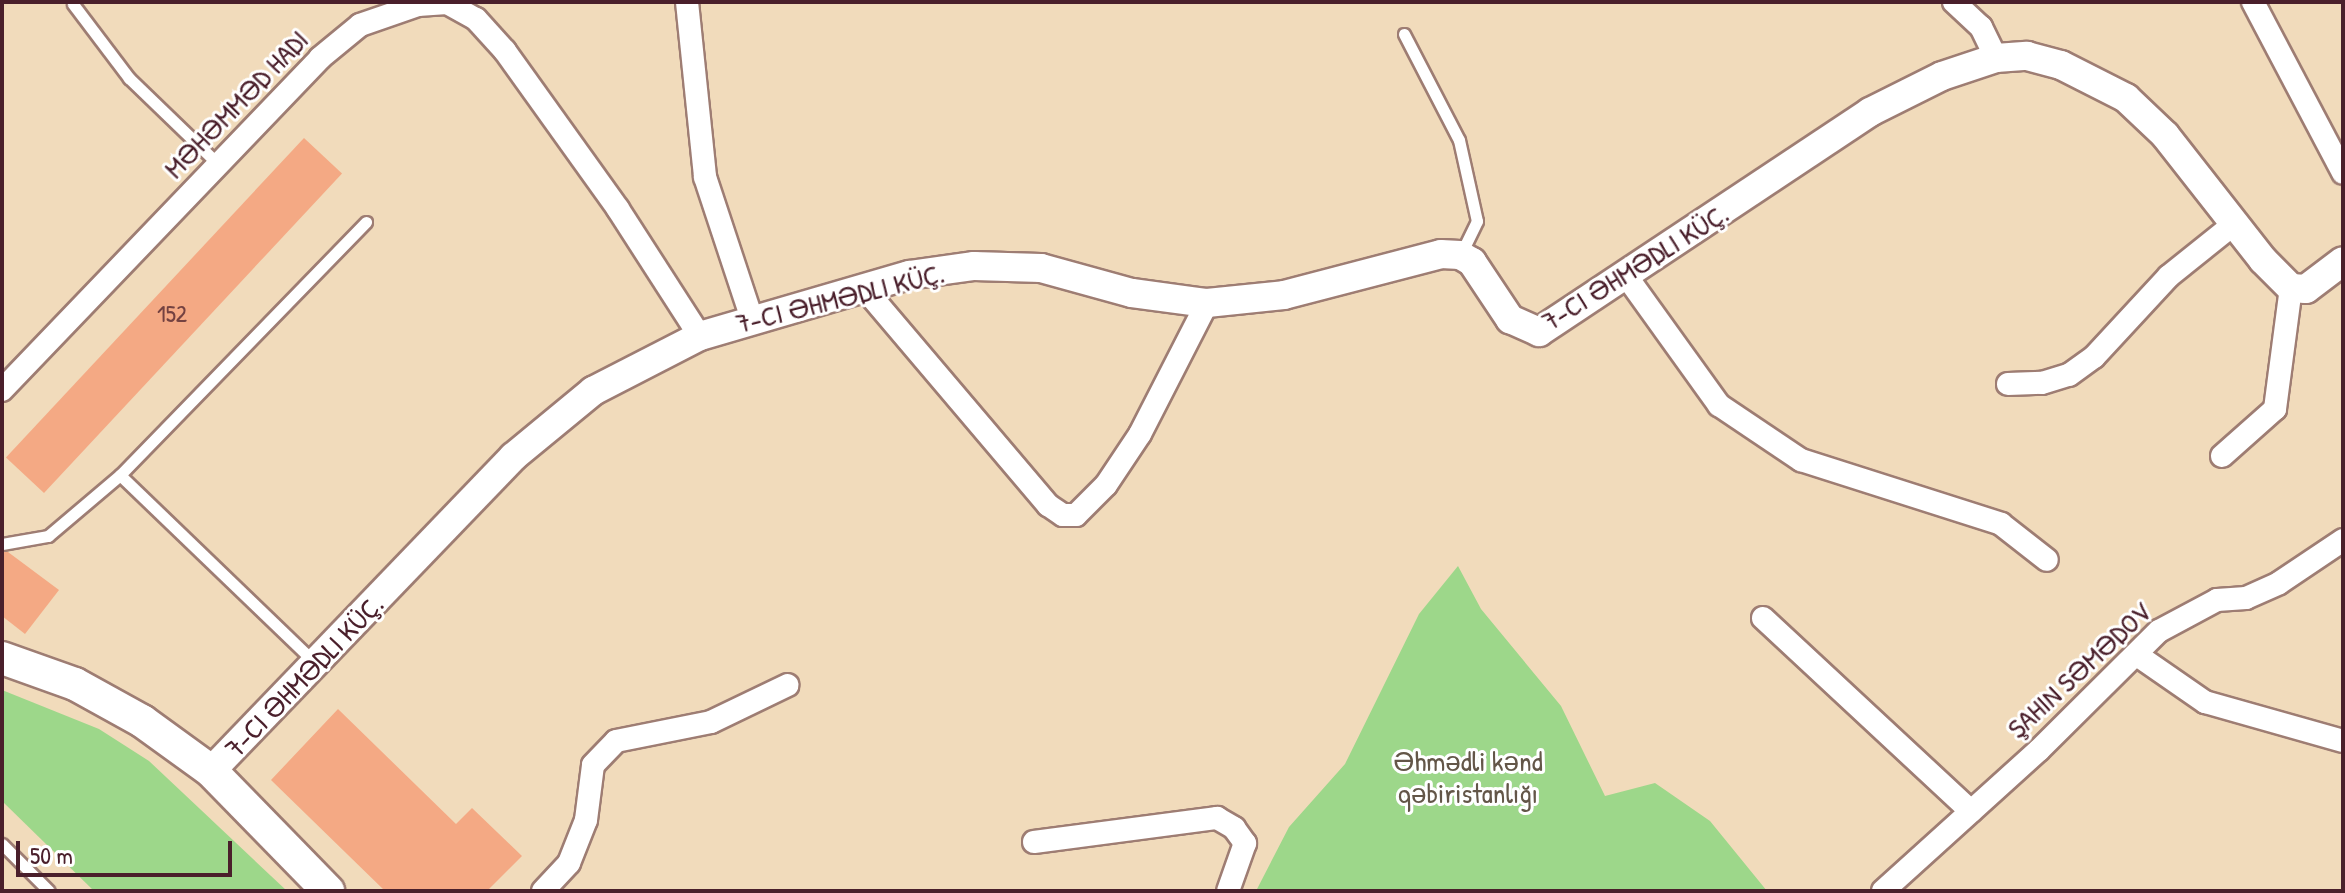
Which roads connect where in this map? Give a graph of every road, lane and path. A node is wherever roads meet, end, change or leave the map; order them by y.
1 (687, 2) edge
2 (1954, 2) edge
3 (2253, 2) edge
4 (73, 4) dead end
5 (1404, 34) dead end
6 (1996, 58) junction
7 (218, 164) junction
8 (2343, 173) edge
9 (366, 222) dead end
10 (2234, 224) junction
11 (1460, 255) junction
12 (2343, 261) edge
13 (1627, 277) junction
14 (864, 288) junction
15 (2291, 288) junction
16 (1207, 303) junction
17 (752, 319) junction
18 (700, 336) junction
19 (2008, 384) dead end
20 (2, 390) edge
21 (2222, 456) dead end
22 (120, 475) junction
23 (2343, 540) edge
24 (2, 544) edge
25 (2047, 560) dead end
26 (1763, 618) dead end
27 (2137, 655) junction
28 (2, 658) edge
29 (318, 665) junction
30 (788, 685) dead end
31 (2343, 741) edge
32 (211, 771) junction
33 (1971, 811) junction
34 (1034, 842) dead end
35 (2, 844) edge
36 (49, 891) edge
37 (328, 891) edge
38 (543, 891) edge
39 (1228, 891) edge
40 (1883, 891) edge

1 - 17 street
2 - 6 street
3 - 8 street
4 - 7 lane
5 - 11 lane
6 - 10 street, 7-CI ƏHMƏDLI KÜÇ.
6 - 13 street, 7-CI ƏHMƏDLI KÜÇ.
7 - 18 street, MƏHƏMMƏD HADI
7 - 20 street, MƏHƏMMƏD HADI
9 - 22 lane
10 - 15 street, 7-CI ƏHMƏDLI KÜÇ.
10 - 19 street
11 - 13 street, 7-CI ƏHMƏDLI KÜÇ.
11 - 16 street, 7-CI ƏHMƏDLI KÜÇ.
12 - 15 street
13 - 25 street
14 - 16 street, 7-CI ƏHMƏDLI KÜÇ.
14 - 16 street
14 - 17 street, 7-CI ƏHMƏDLI KÜÇ.
15 - 21 street
17 - 18 street, 7-CI ƏHMƏDLI KÜÇ.
18 - 29 street, 7-CI ƏHMƏDLI KÜÇ.
22 - 24 lane
22 - 29 lane
23 - 27 street, ŞAHIN SƏMƏDOV
26 - 33 street
27 - 31 street
27 - 33 street, ŞAHIN SƏMƏDOV
28 - 32 main road
29 - 32 street, 7-CI ƏHMƏDLI KÜÇ.
30 - 38 street
32 - 37 main road
33 - 40 street, ŞAHIN SƏMƏDOV
34 - 39 street
35 - 36 lane

